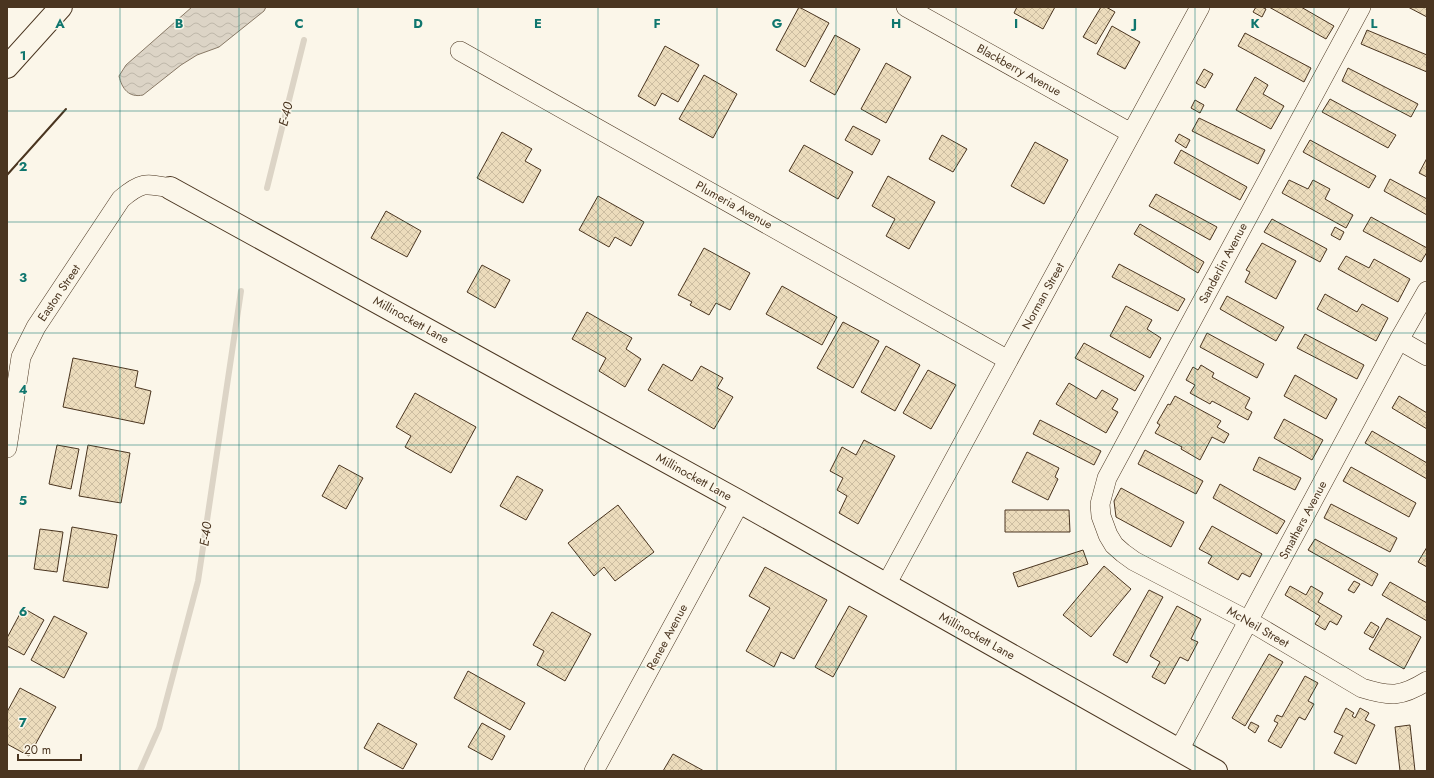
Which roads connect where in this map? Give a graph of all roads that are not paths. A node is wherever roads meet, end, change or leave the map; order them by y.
1 (61, 7) edge
2 (906, 7) edge
3 (1200, 7) edge
4 (1361, 7) edge
5 (460, 51) dead end
6 (7, 67) edge
7 (1131, 133) junction
8 (170, 188) joint
9 (1427, 291) edge
10 (1399, 340) junction
11 (1427, 356) edge
12 (1008, 360) junction
13 (7, 448) edge
14 (740, 502) junction
15 (1103, 524) joint
16 (886, 585) junction
17 (1249, 621) junction
18 (1427, 681) edge
19 (1179, 750) junction
20 (594, 771) edge
21 (1216, 771) edge

1 - 6 main road
2 - 7 street, Blackberry Avenue
3 - 7 street, Norman Street
4 - 15 street, Sanderlin Avenue
5 - 12 street, Plumeria Avenue
7 - 12 street, Norman Street
8 - 13 street, Easton Street
8 - 14 main road, Millinockett Lane
9 - 10 street, Smathers Avenue
10 - 11 street
10 - 17 street, Smathers Avenue
12 - 16 street, Norman Street
14 - 16 main road, Millinockett Lane
14 - 20 street, Renee Avenue
15 - 17 street, McNeil Street
16 - 19 main road, Millinockett Lane
17 - 18 street, McNeil Street
17 - 19 street, Smathers Avenue
19 - 21 main road, Millinockett Lane

